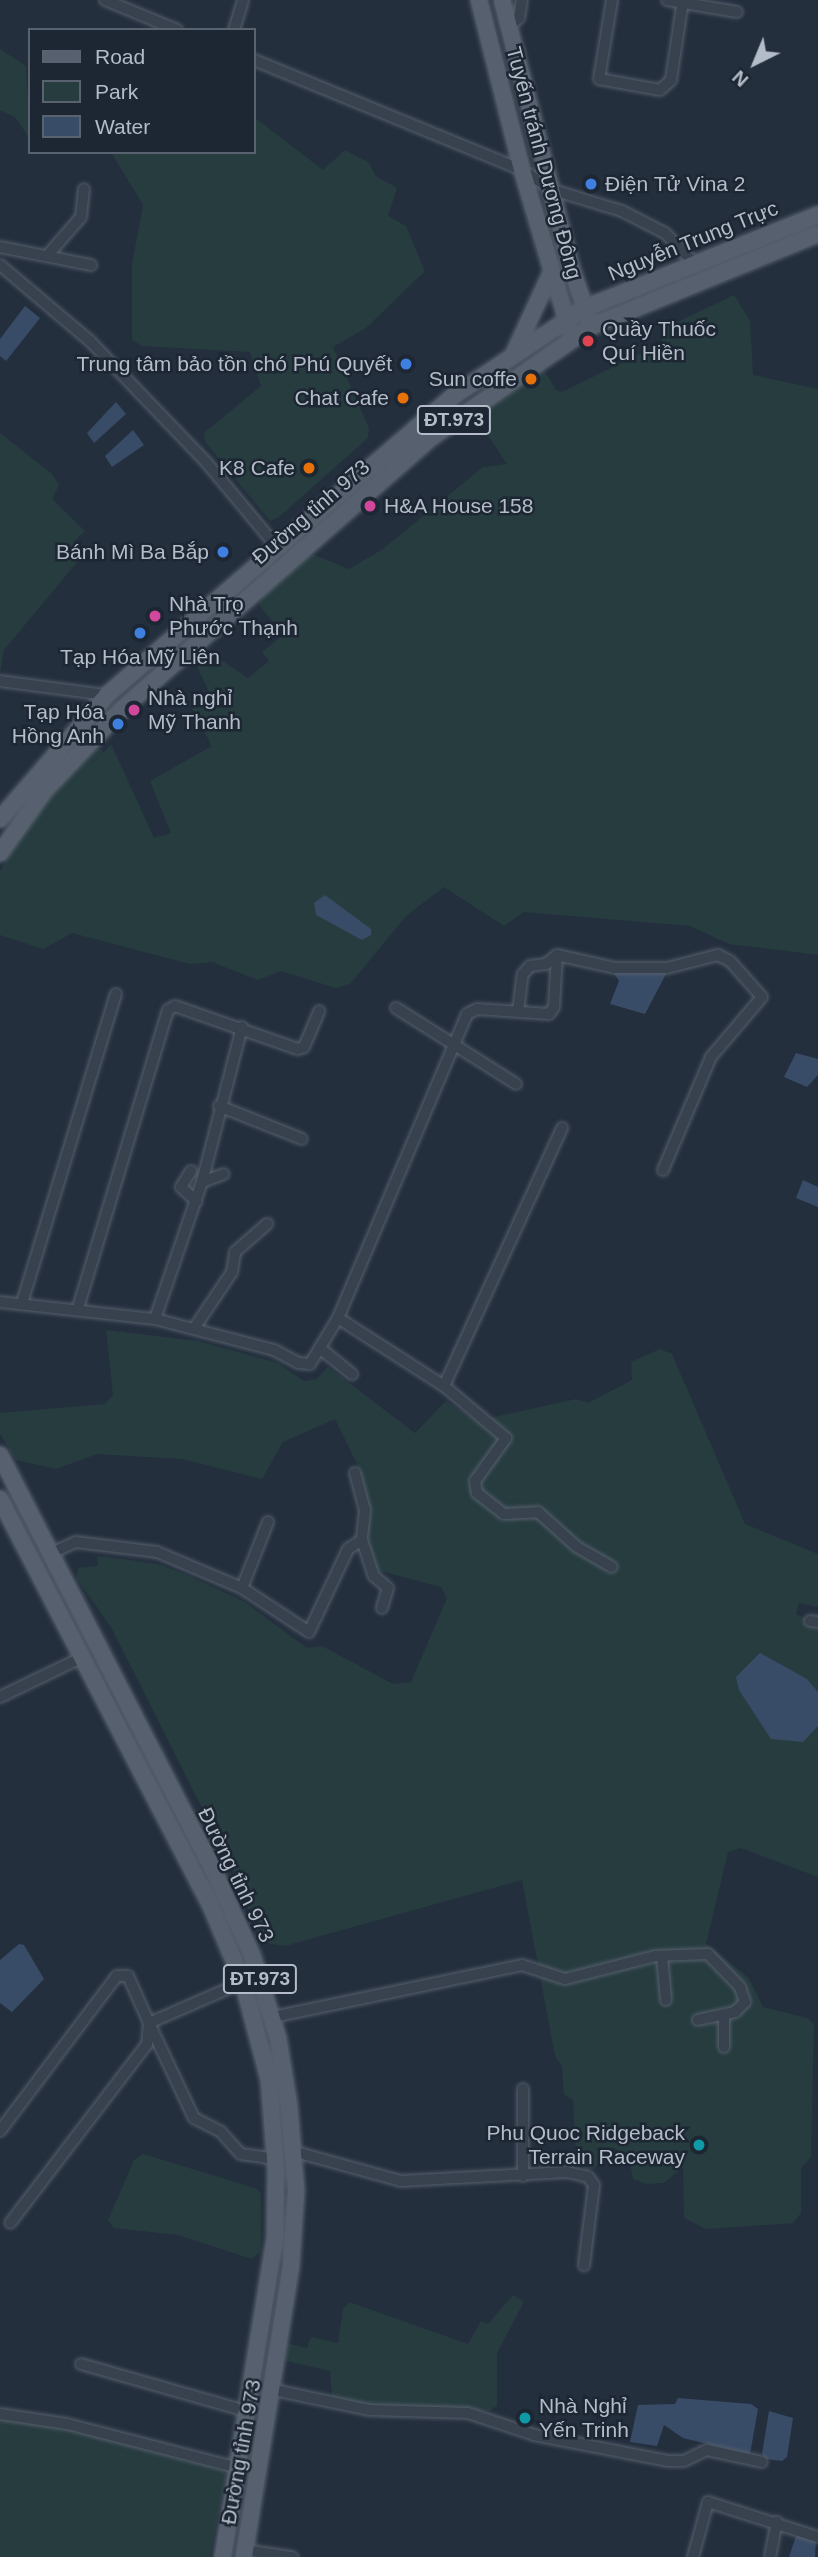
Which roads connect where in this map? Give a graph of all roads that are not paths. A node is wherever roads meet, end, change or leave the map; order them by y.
1 (105, 0) edge
2 (243, 0) edge
3 (479, 0) edge
4 (502, 0) edge
5 (522, 0) edge
6 (612, 0) edge
7 (667, 0) edge
8 (683, 1) edge
9 (131, 5) edge
10 (737, 12) dead end
11 (509, 26) junction
12 (173, 28) edge
13 (235, 28) edge
14 (256, 61) edge
15 (522, 170) junction
16 (84, 189) dead end
17 (553, 191) junction
18 (818, 215) edge
19 (818, 234) edge
20 (0, 247) edge
21 (47, 256) junction
22 (693, 262) junction
23 (0, 265) edge
24 (91, 265) dead end
25 (552, 271) junction
26 (585, 307) junction
27 (565, 319) junction
28 (592, 326) junction
29 (573, 336) junction
30 (513, 354) junction
31 (279, 543) junction
32 (0, 681) edge
33 (107, 695) junction
34 (121, 710) junction
35 (0, 819) edge
36 (0, 853) edge
37 (557, 955) junction
38 (116, 994) dead end
39 (396, 1008) dead end
40 (319, 1012) dead end
41 (518, 1012) junction
42 (242, 1027) junction
43 (456, 1046) junction
44 (516, 1084) dead end
45 (219, 1106) junction
46 (562, 1128) dead end
47 (302, 1139) dead end
48 (663, 1170) dead end
49 (191, 1171) dead end
50 (224, 1174) dead end
51 (202, 1182) junction
52 (196, 1201) junction
53 (267, 1224) dead end
54 (0, 1302) edge
55 (22, 1303) junction
56 (78, 1308) junction
57 (338, 1318) junction
58 (155, 1319) junction
59 (195, 1327) junction
60 (321, 1349) junction
61 (352, 1374) dead end
62 (444, 1386) junction
63 (0, 1455) edge
64 (355, 1473) dead end
65 (0, 1499) edge
66 (268, 1522) dead end
67 (362, 1540) junction
68 (50, 1554) junction
69 (33, 1565) junction
70 (612, 1567) dead end
71 (242, 1588) junction
72 (382, 1608) dead end
73 (79, 1658) junction
74 (0, 1697) edge
75 (662, 1956) junction
76 (243, 1982) junction
77 (666, 2000) dead end
78 (724, 2015) junction
79 (273, 2017) junction
80 (698, 2020) dead end
81 (149, 2023) junction
82 (724, 2047) dead end
83 (523, 2089) dead end
84 (0, 2131) edge
85 (292, 2151) junction
86 (275, 2159) junction
87 (523, 2176) junction
88 (10, 2223) dead end
89 (583, 2265) dead end
90 (81, 2364) dead end
91 (274, 2390) junction
92 (249, 2412) junction
93 (0, 2414) edge
94 (762, 2462) dead end
95 (236, 2467) junction
96 (777, 2522) junction
97 (818, 2537) edge
98 (244, 2554) edge
99 (223, 2557) edge
100 (292, 2557) edge
101 (693, 2557) edge
102 (770, 2557) edge

1 - 9 street
2 - 13 street
3 - 15 main road, Tuyến tránh Dương Đông
4 - 11 main road, Tuyến tránh Dương Đông
5 - 11 street
6 - 8 street
7 - 8 street
8 - 10 street
9 - 12 street
11 - 17 main road, Tuyến tránh Dương Đông
14 - 15 street
15 - 17 street
15 - 25 main road, Tuyến tránh Dương Đông
16 - 21 street
17 - 22 street
17 - 26 main road, Tuyến tránh Dương Đông
18 - 22 main road, Nguyễn Trung Trực
19 - 28 main road, Nguyễn Trung Trực
20 - 21 street
21 - 24 street
22 - 26 main road, Nguyễn Trung Trực
23 - 31 street
25 - 27 main road, Tuyến tránh Dương Đông
25 - 30 main road, ĐT.973
26 - 27 main road, Đường tỉnh 973 / ĐT.973
26 - 28 main road, Tuyến tránh Dương Đông
27 - 29 main road, Tuyến tránh Dương Đông
27 - 30 main road, Đường tỉnh 973 / ĐT.973
28 - 29 main road, Đường tỉnh 973 / ĐT.973
29 - 34 main road, Đường tỉnh 973 / ĐT.973
30 - 31 main road, Đường tỉnh 973 / ĐT.973
31 - 33 main road, Đường tỉnh 973 / ĐT.973
32 - 33 street
33 - 34 main road
33 - 35 main road, Đường tỉnh 973 / ĐT.973
34 - 36 main road, Đường tỉnh 973 / ĐT.973
37 - 41 street
37 - 41 street
37 - 48 street
38 - 55 street
39 - 43 street
40 - 42 street
41 - 43 street
42 - 45 street
42 - 56 street
43 - 44 street
43 - 57 street
45 - 47 street
45 - 51 street
46 - 62 street
49 - 52 street
50 - 51 street
51 - 52 street
52 - 58 street
53 - 59 street
54 - 55 street
55 - 56 street
56 - 58 street
57 - 60 street
57 - 62 street
58 - 59 street
59 - 60 street
60 - 61 street
62 - 70 street
63 - 68 main road, Đường tỉnh 973 / ĐT.973
64 - 67 street
65 - 69 main road, Đường tỉnh 973 / ĐT.973
66 - 71 street
67 - 71 street
67 - 72 street
68 - 69 main road
68 - 71 street
68 - 79 main road, Đường tỉnh 973 / ĐT.973
69 - 73 main road, Đường tỉnh 973 / ĐT.973
73 - 74 street
73 - 76 main road, Đường tỉnh 973 / ĐT.973
75 - 77 street
75 - 78 street
75 - 79 street
76 - 81 street
76 - 86 main road, Đường tỉnh 973 / ĐT.973
78 - 80 street
78 - 82 street
79 - 85 main road, Đường tỉnh 973 / ĐT.973
81 - 84 street
81 - 86 street
81 - 88 street
83 - 87 street
85 - 87 street
85 - 91 main road, Đường tỉnh 973 / ĐT.973
86 - 92 main road, Đường tỉnh 973 / ĐT.973
87 - 89 street
90 - 92 street
91 - 94 street
91 - 98 main road, Đường tỉnh 973 / ĐT.973
92 - 95 main road, Đường tỉnh 973 / ĐT.973
93 - 95 street
95 - 99 main road, Đường tỉnh 973 / ĐT.973
96 - 97 street
96 - 101 street
96 - 102 street
98 - 100 street

